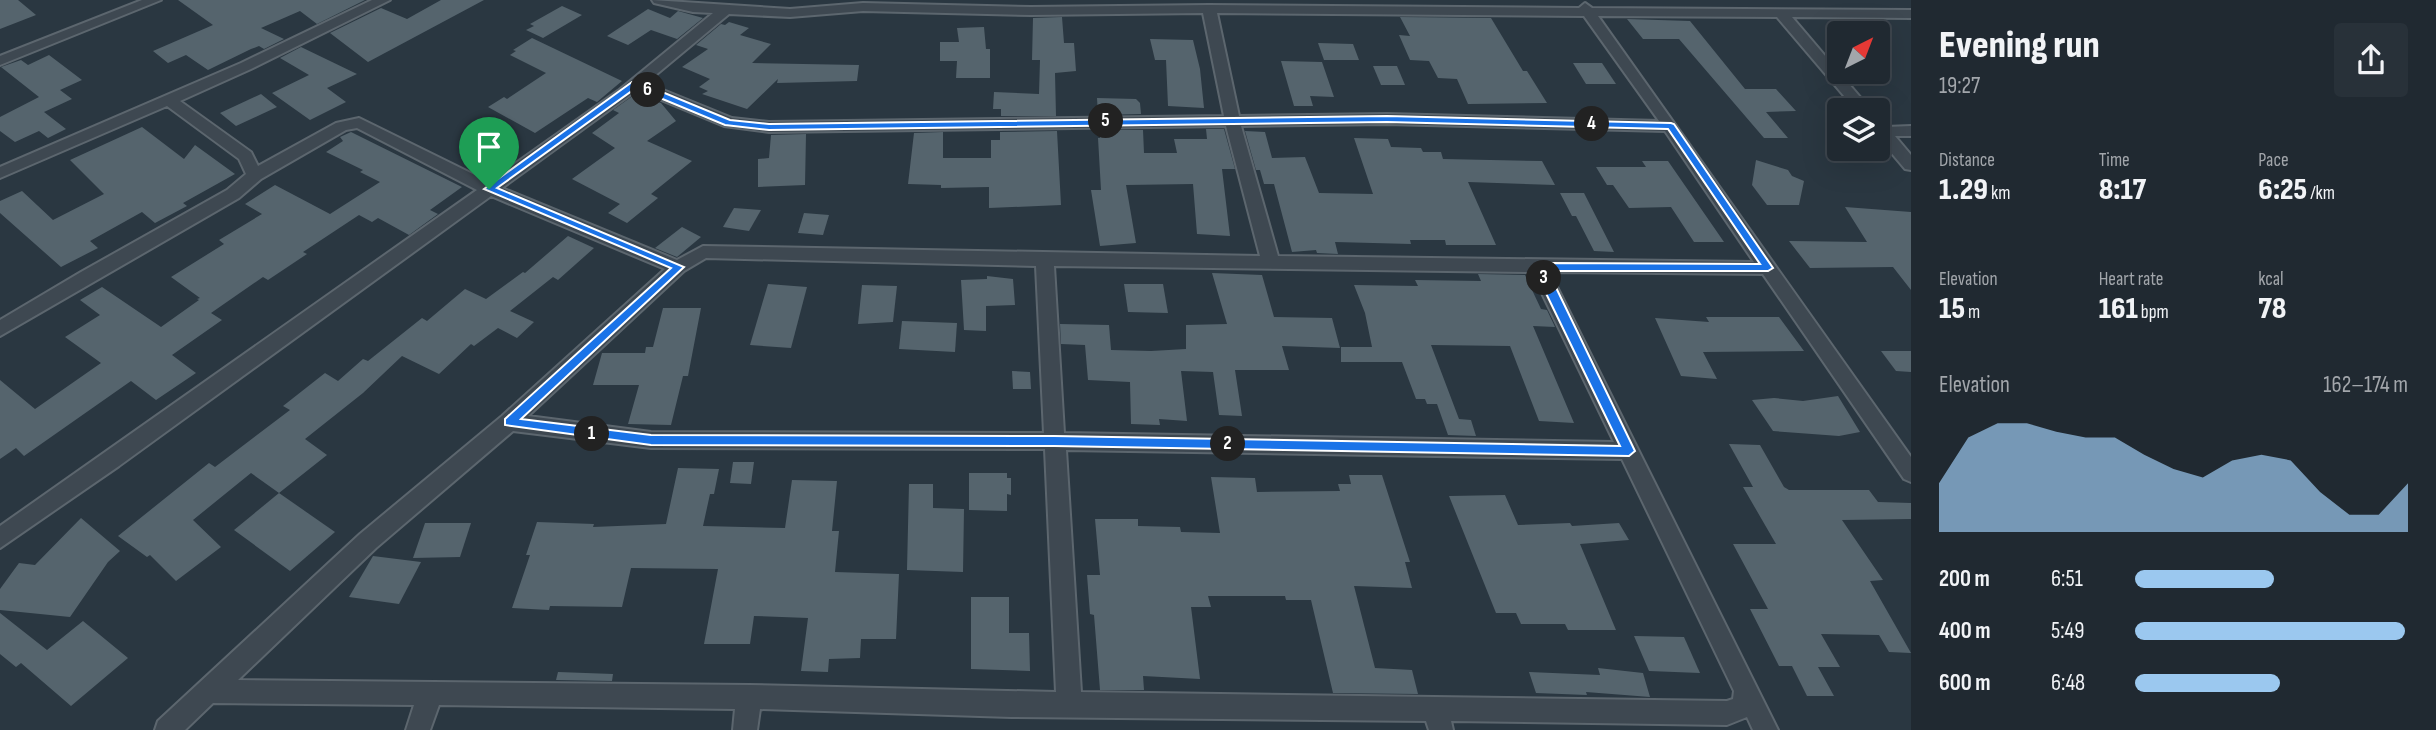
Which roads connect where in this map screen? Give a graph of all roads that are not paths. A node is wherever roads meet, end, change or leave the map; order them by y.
1 (154, 0) edge
2 (383, 0) edge
3 (659, 0) edge
4 (1029, 5) edge
5 (1585, 7) edge
6 (1209, 9) junction
7 (724, 11) junction
8 (1782, 14) junction
9 (1911, 14) edge
10 (0, 61) edge
11 (635, 84) junction
12 (1854, 98) edge
13 (169, 100) junction
14 (1232, 120) junction
15 (1671, 126) junction
16 (1890, 130) edge
17 (1911, 131) edge
18 (1890, 141) edge
19 (1911, 164) edge
20 (0, 173) edge
21 (256, 176) junction
22 (489, 189) junction
23 (1045, 260) junction
24 (1271, 263) junction
25 (678, 267) junction
26 (1549, 267) junction
27 (1768, 268) junction
28 (0, 329) edge
29 (509, 422) junction
30 (1054, 441) junction
31 (1629, 451) junction
32 (1911, 473) edge
33 (0, 538) edge
34 (209, 691) junction
35 (1746, 691) junction
36 (431, 692) junction
37 (749, 697) junction
38 (1069, 704) junction
39 (1438, 720) edge
40 (167, 730) edge
41 (418, 730) edge
42 (745, 730) edge
43 (1766, 730) edge

1 - 10 street
2 - 13 street
3 - 7 street
4 - 6 street
4 - 7 street
5 - 6 street
5 - 8 street
5 - 15 street
6 - 14 street
7 - 11 street
8 - 9 street
8 - 12 street
11 - 14 street
11 - 22 street
13 - 20 street
13 - 21 street
14 - 15 street
14 - 24 street
15 - 27 street
16 - 17 street
18 - 19 street
21 - 22 street
21 - 28 street
22 - 25 street
22 - 33 street
23 - 24 street
23 - 25 street
23 - 30 street
24 - 26 street
25 - 29 street
26 - 27 street
26 - 31 street
27 - 32 street
29 - 30 street
29 - 34 street
30 - 31 street
30 - 38 street
31 - 35 street
34 - 36 street
34 - 40 street
35 - 39 street
35 - 43 street
36 - 37 street
36 - 41 street
37 - 38 street
37 - 42 street
38 - 39 street

